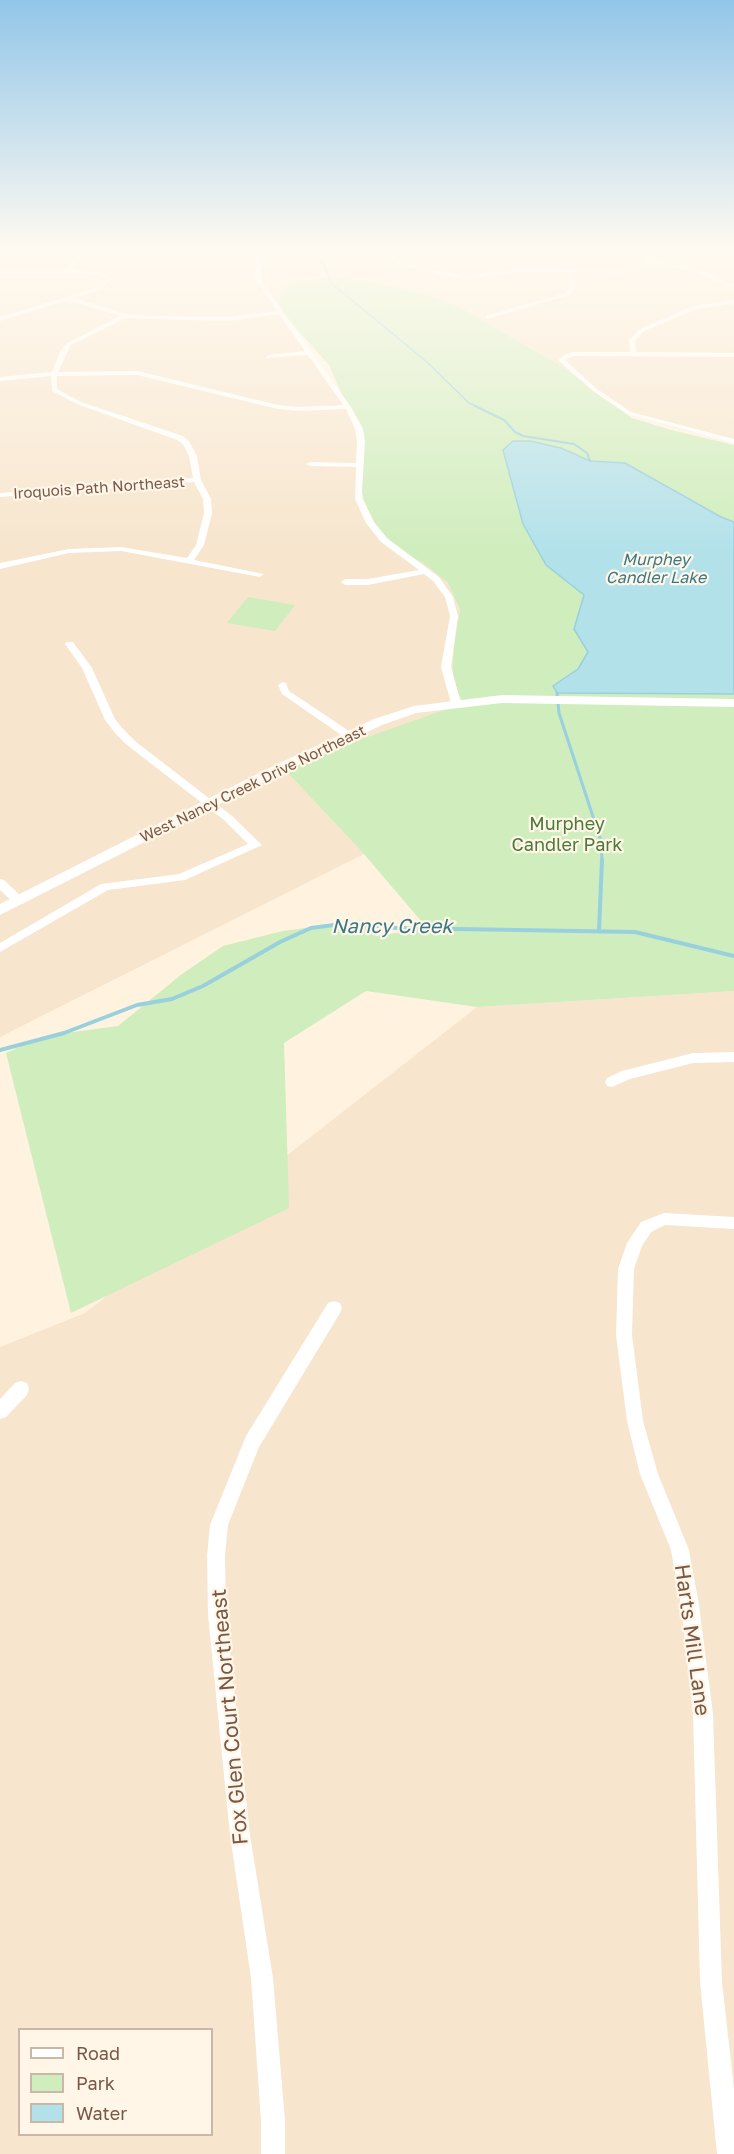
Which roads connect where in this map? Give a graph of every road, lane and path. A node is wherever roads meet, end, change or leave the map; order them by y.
1 (63, 353) edge
2 (308, 353) joint
3 (633, 354) joint
4 (734, 355) edge
5 (268, 357) dead end
6 (54, 374) junction
7 (0, 379) edge
8 (348, 407) junction
9 (734, 441) edge
10 (310, 464) dead end
11 (358, 465) junction
12 (197, 480) junction
13 (0, 495) edge
14 (190, 560) junction
15 (0, 566) edge
16 (427, 572) junction
17 (260, 574) dead end
18 (345, 582) dead end
19 (70, 644) dead end
20 (283, 685) dead end
21 (456, 703) junction
22 (734, 703) edge
23 (348, 735) junction
24 (210, 803) junction
25 (0, 883) edge
26 (19, 901) junction
27 (0, 910) edge
28 (0, 948) edge
29 (734, 1057) edge
30 (612, 1082) dead end
31 (734, 1223) edge
32 (334, 1308) dead end
33 (21, 1389) dead end
34 (0, 1411) edge
35 (273, 2154) edge
36 (729, 2154) edge

1 - 6 street
2 - 5 street
2 - 8 street
3 - 4 street
3 - 9 street
6 - 7 street
6 - 8 street
6 - 12 street
8 - 11 street
10 - 11 street
11 - 16 street
12 - 13 street, Iroquois Path Northeast
12 - 14 street
14 - 15 street
14 - 17 street
16 - 18 street
16 - 21 street
19 - 24 street
20 - 23 street
21 - 22 street, West Nancy Creek Drive Northeast
21 - 23 street, West Nancy Creek Drive Northeast
23 - 24 street, West Nancy Creek Drive Northeast
24 - 26 street, West Nancy Creek Drive Northeast
24 - 28 street
25 - 26 street
26 - 27 street, West Nancy Creek Drive Northeast
29 - 30 street
31 - 36 street, Harts Mill Lane
32 - 35 street, Fox Glen Court Northeast
33 - 34 street

